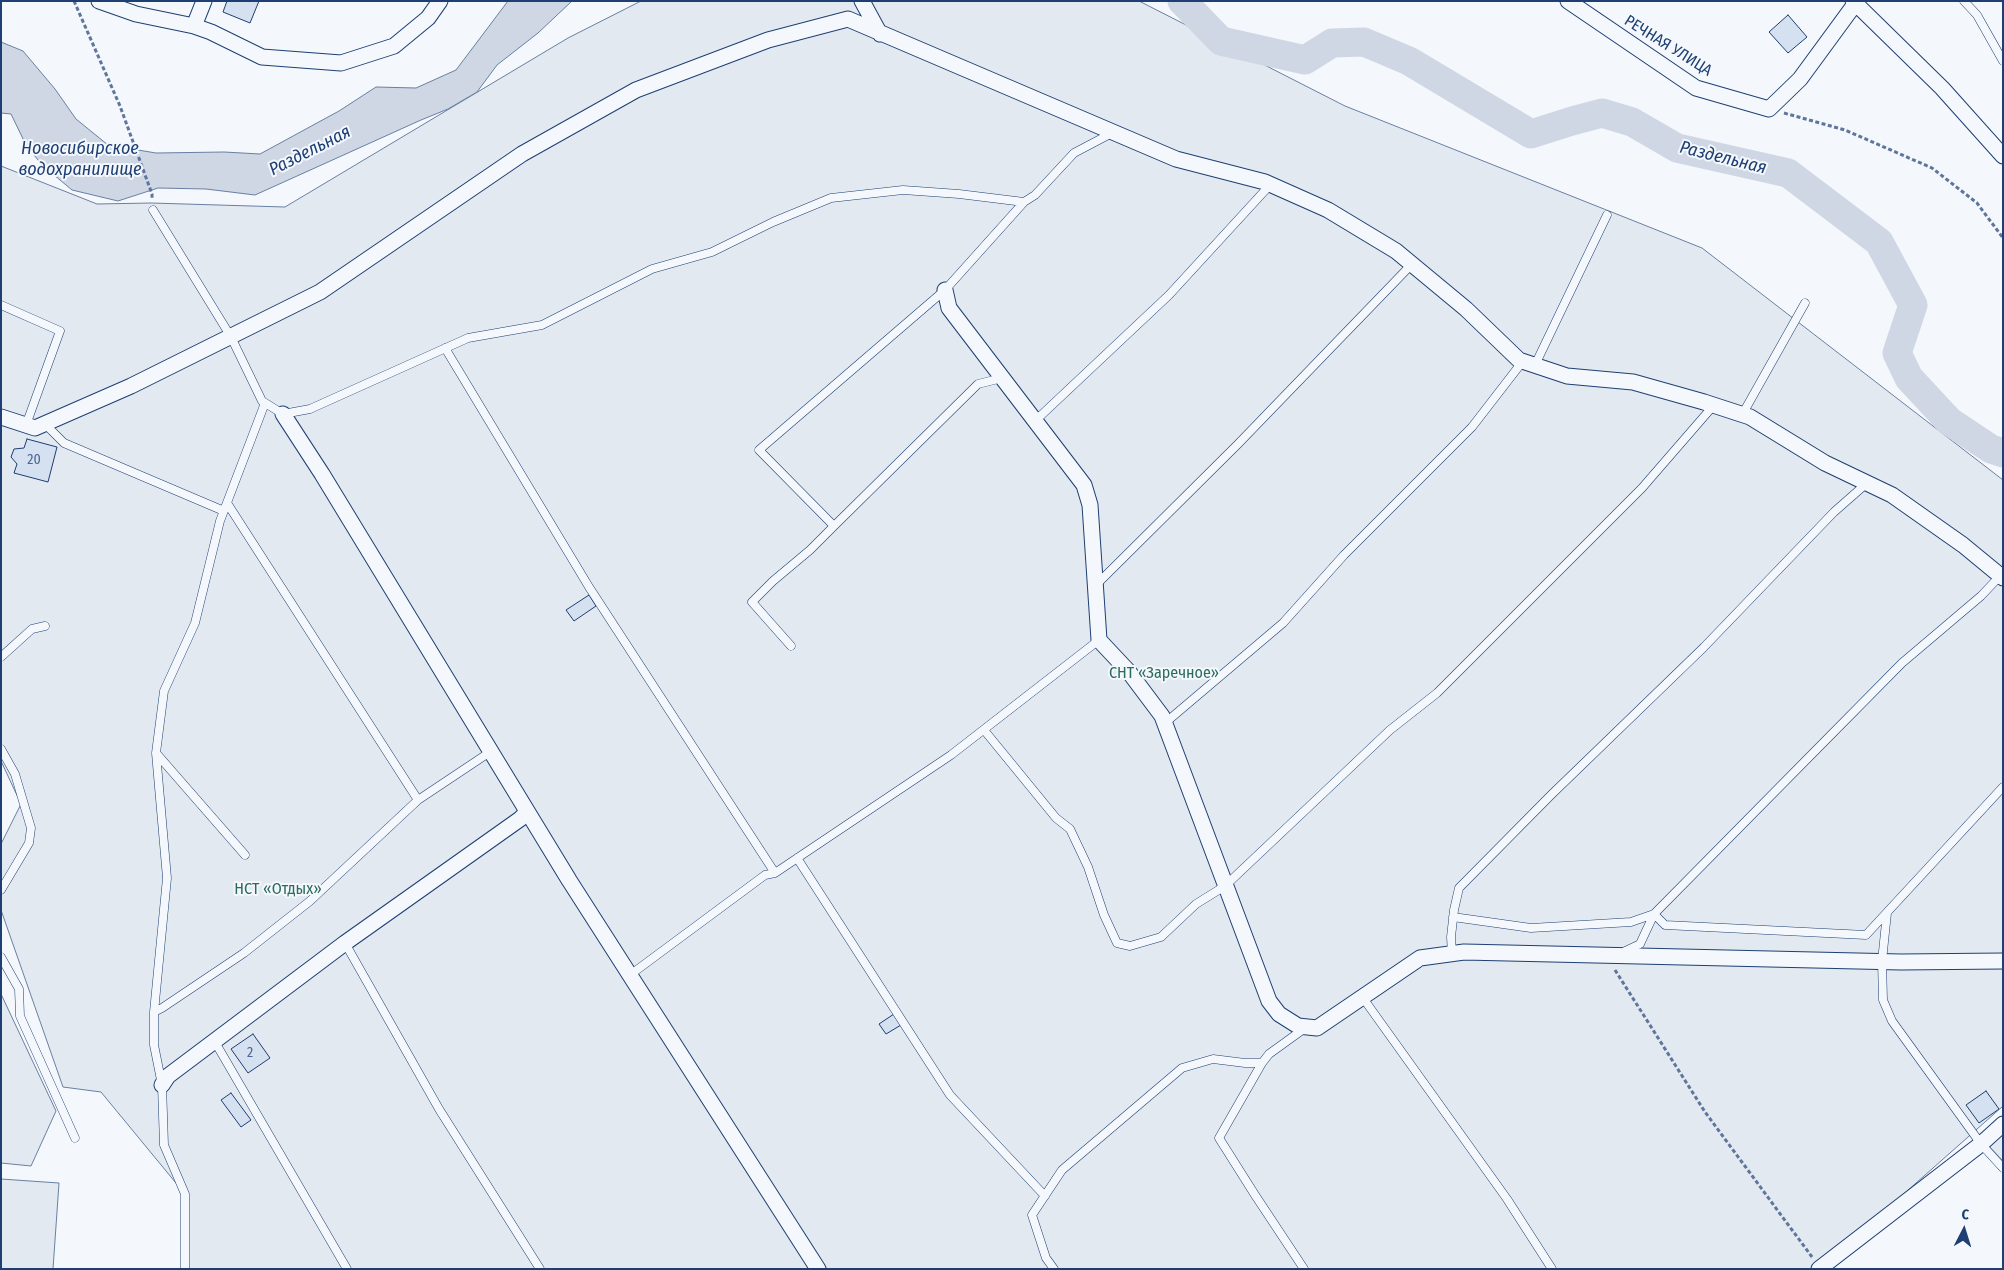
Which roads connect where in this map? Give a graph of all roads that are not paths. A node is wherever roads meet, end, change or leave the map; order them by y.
1 (99, 1) edge
2 (204, 1) edge
3 (440, 1) edge
4 (862, 1) edge
5 (1568, 1) edge
6 (1964, 1) edge
7 (1854, 3) edge
8 (194, 26) junction
9 (880, 34) junction
10 (2003, 61) edge
11 (1112, 133) junction
12 (2003, 156) edge
13 (1270, 185) junction
14 (1024, 202) junction
15 (153, 210) dead end
16 (1607, 215) dead end
17 (1412, 264) junction
18 (945, 290) junction
19 (1805, 303) dead end
20 (1, 305) edge
21 (230, 337) junction
22 (445, 348) junction
23 (1529, 363) junction
24 (1002, 378) junction
25 (265, 404) junction
26 (1714, 405) junction
27 (283, 414) junction
28 (1742, 415) junction
29 (1, 417) edge
30 (1035, 421) junction
31 (45, 424) junction
32 (26, 425) junction
33 (1867, 483) junction
34 (225, 507) junction
35 (834, 526) junction
36 (2002, 577) edge
37 (1095, 585) junction
38 (45, 626) dead end
39 (1099, 640) junction
40 (791, 646) dead end
41 (1, 657) edge
42 (1165, 723) junction
43 (984, 730) junction
44 (1, 749) edge
45 (490, 752) junction
46 (156, 753) junction
47 (2003, 787) edge
48 (418, 800) junction
49 (527, 812) junction
50 (245, 855) dead end
51 (797, 858) junction
52 (775, 872) junction
53 (1226, 886) junction
54 (1, 890) edge
55 (1886, 913) junction
56 (1654, 914) junction
57 (1453, 918) junction
58 (345, 943) junction
59 (1452, 953) junction
60 (1610, 956) junction
61 (1, 957) edge
62 (1882, 961) junction
63 (2003, 961) edge
64 (630, 975) junction
65 (1363, 998) junction
66 (154, 1012) junction
67 (1307, 1027) junction
68 (215, 1042) junction
69 (1262, 1063) junction
70 (162, 1084) junction
71 (2003, 1124) edge
72 (75, 1138) dead end
73 (1981, 1144) junction
74 (2003, 1168) edge
75 (1045, 1196) junction
76 (1819, 1268) edge
77 (185, 1269) edge
78 (347, 1269) edge
79 (540, 1269) edge
80 (818, 1269) edge
81 (1054, 1269) edge
82 (1304, 1269) edge
83 (1552, 1269) edge

1 - 8 street
2 - 8 street
3 - 8 street
4 - 9 street
5 - 7 street, РЕЧНАЯ УЛИЦА
6 - 10 lane
7 - 12 street
9 - 11 street
9 - 21 street
11 - 13 street
11 - 14 lane
13 - 17 street
13 - 30 lane
14 - 18 lane
14 - 22 lane
15 - 21 lane
16 - 23 lane
17 - 23 street
17 - 37 lane
18 - 24 street
18 - 35 lane
19 - 28 lane
20 - 32 lane
21 - 25 lane
21 - 31 street
22 - 27 lane
22 - 52 lane
23 - 26 street
23 - 42 lane
24 - 30 street
24 - 35 lane
25 - 27 lane
25 - 34 lane
26 - 28 street
26 - 53 lane
27 - 45 street
28 - 33 street
29 - 32 street
30 - 37 street
31 - 32 street
31 - 34 lane
33 - 36 street
33 - 57 lane
34 - 46 lane
34 - 48 lane
35 - 40 lane
36 - 56 lane
37 - 39 street
38 - 41 lane
39 - 42 street
39 - 43 lane
42 - 53 street
43 - 51 lane
43 - 53 lane
44 - 54 lane
45 - 48 lane
45 - 49 street
46 - 50 lane
46 - 66 lane
47 - 55 lane
48 - 66 lane
49 - 58 street
49 - 64 street
51 - 52 lane
51 - 75 lane
52 - 64 lane
53 - 67 street
55 - 56 lane
55 - 62 lane
56 - 57 lane
56 - 60 lane
57 - 59 lane
58 - 68 street
58 - 79 lane
59 - 60 street
59 - 65 street
60 - 62 street
61 - 72 lane
62 - 63 street
62 - 73 lane
64 - 80 street
65 - 67 street
65 - 83 lane
66 - 70 lane
67 - 69 lane
68 - 70 street
68 - 78 lane
69 - 75 lane
69 - 82 lane
70 - 77 lane
71 - 73 street
73 - 74 lane
73 - 76 street
75 - 81 lane

